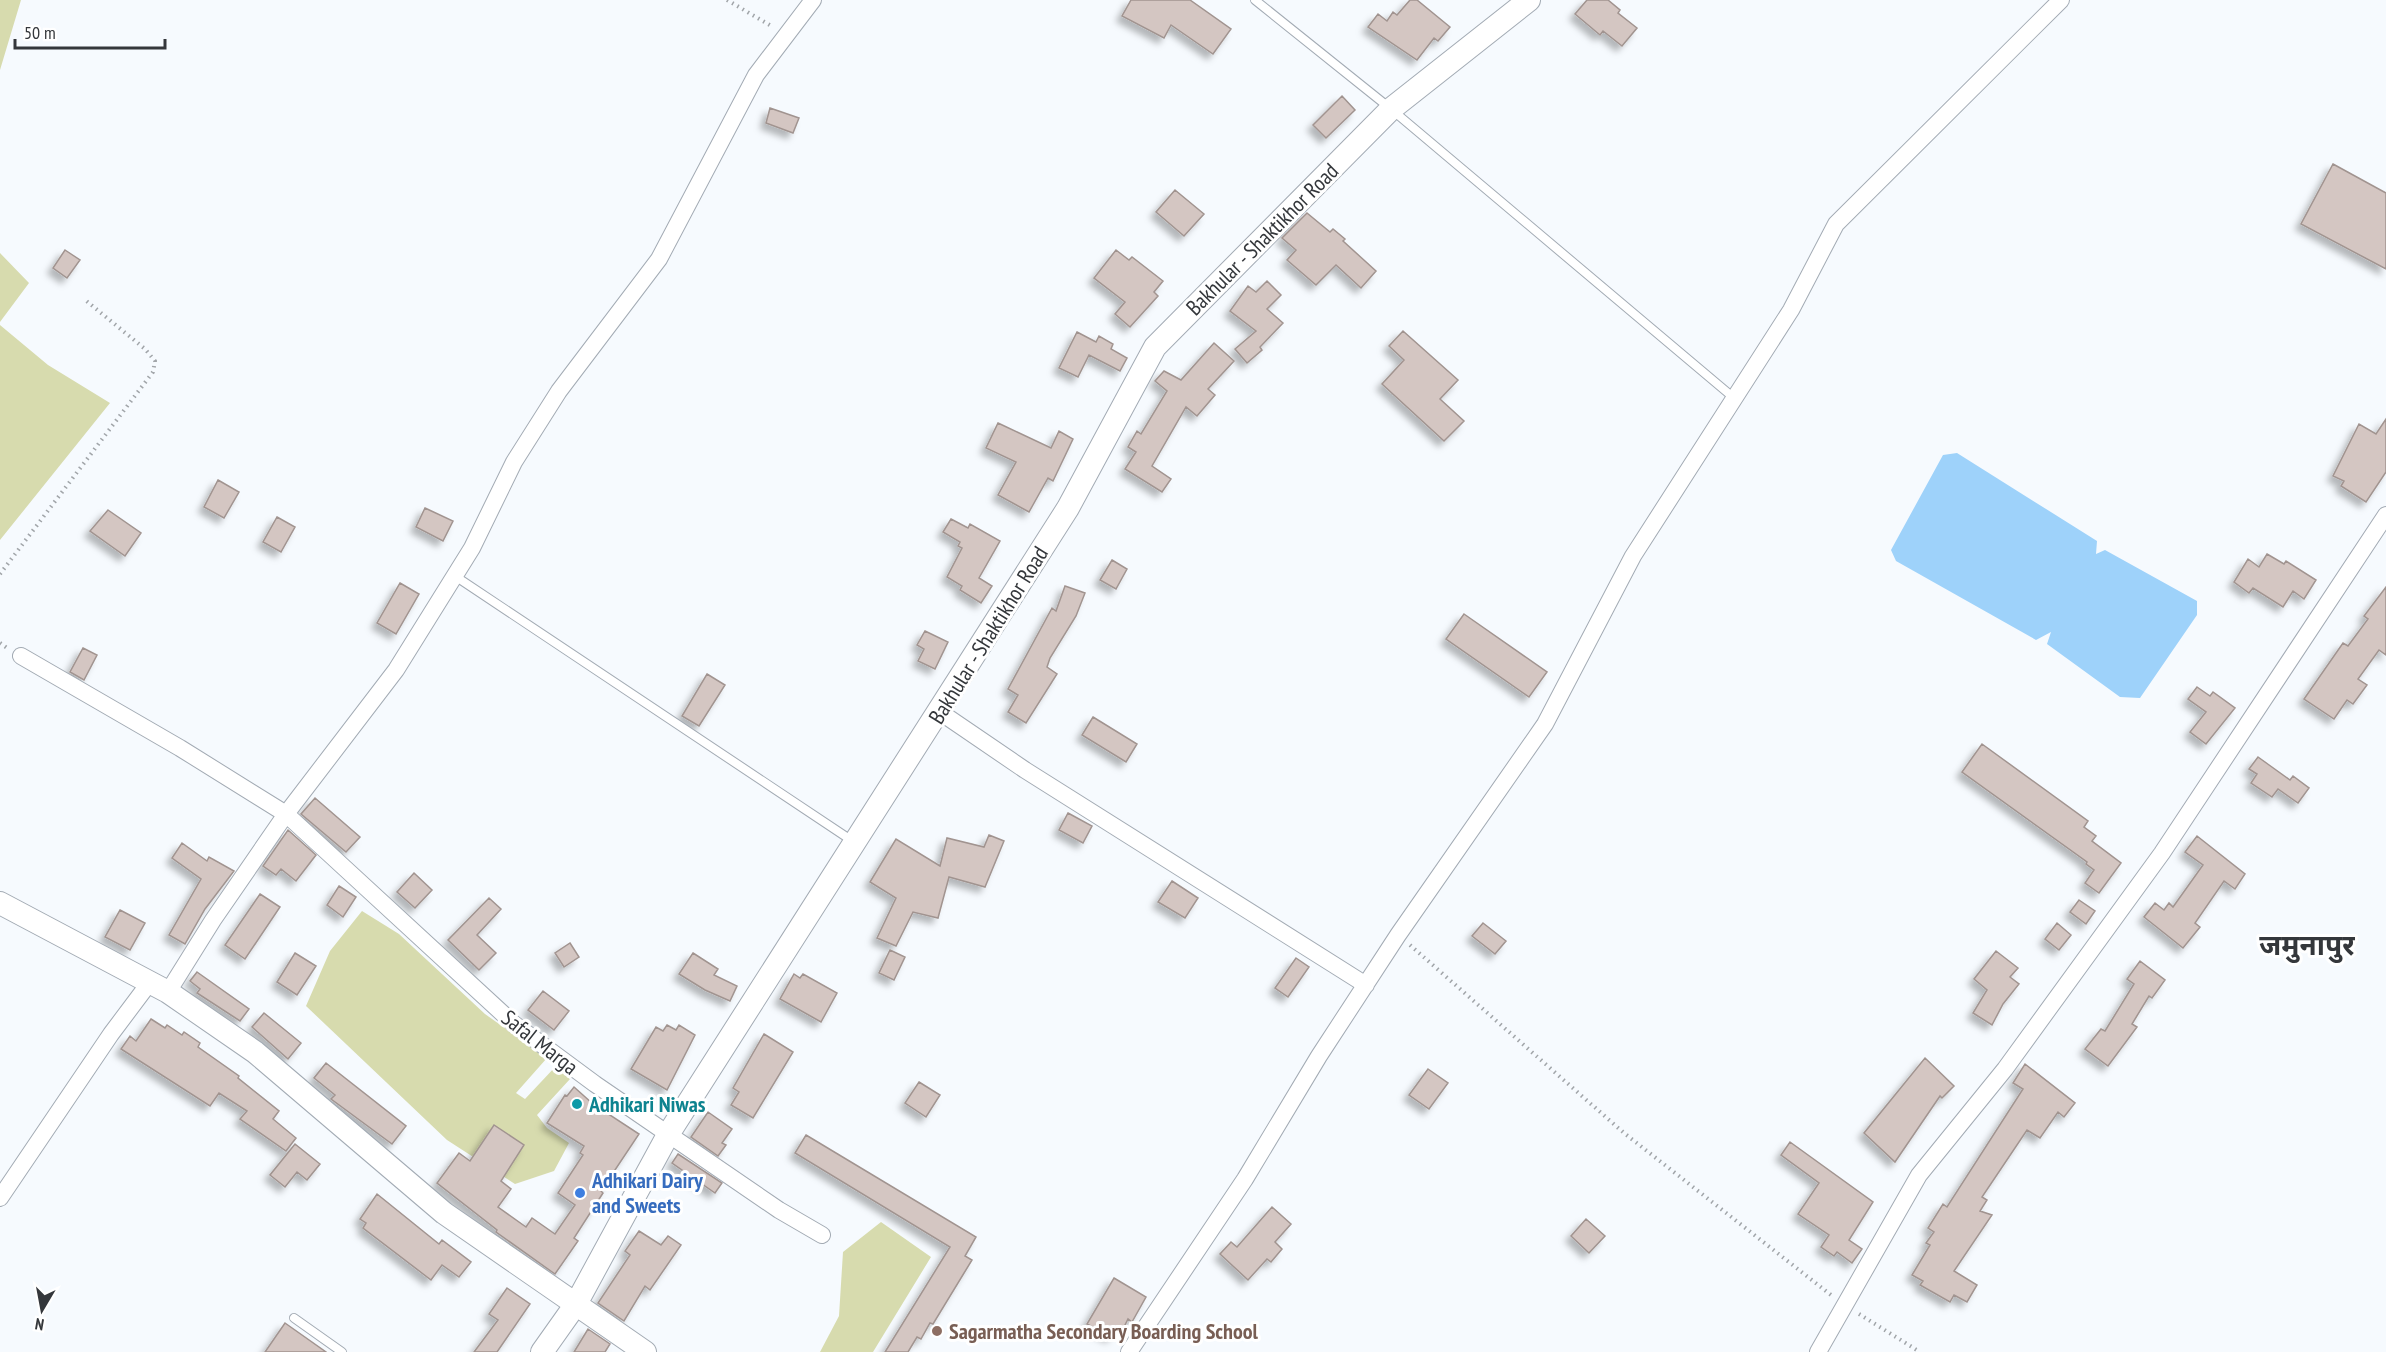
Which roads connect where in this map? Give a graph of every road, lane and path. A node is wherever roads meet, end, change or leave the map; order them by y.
1 (727, 0) edge
2 (813, 0) edge
3 (1255, 0) edge
4 (1529, 0) edge
5 (2061, 0) edge
6 (786, 35) junction
7 (1391, 109) junction
8 (84, 299) dead end
9 (1734, 398) junction
10 (2386, 515) edge
11 (0, 574) edge
12 (455, 576) junction
13 (21, 656) dead end
14 (940, 712) junction
15 (286, 814) junction
16 (856, 844) junction
17 (0, 903) edge
18 (1398, 935) junction
19 (1366, 985) junction
20 (159, 987) junction
21 (669, 1133) junction
22 (0, 1198) edge
23 (822, 1235) dead end
24 (576, 1304) junction
25 (1845, 1305) junction
26 (294, 1318) dead end
27 (342, 1352) edge
28 (542, 1352) edge
29 (645, 1352) edge
30 (1129, 1352) edge
31 (1818, 1352) edge
32 (1920, 1352) edge

1 - 6 path
2 - 6 street
3 - 7 lane
4 - 7 street, Bakhular - Shaktikhor Road
5 - 9 street
6 - 12 street
7 - 9 lane
7 - 14 street, Bakhular - Shaktikhor Road
8 - 11 path
9 - 18 street
10 - 25 street
12 - 15 street
12 - 16 lane
13 - 15 street, Safal Marga
14 - 16 street, Bakhular - Shaktikhor Road
14 - 19 street
15 - 20 street
15 - 21 street, Safal Marga
16 - 21 street, Bakhular - Shaktikhor Road
17 - 20 street
18 - 19 street
18 - 25 path
19 - 30 street
20 - 22 street
20 - 24 street
21 - 23 street, Safal Marga
21 - 24 street, Bakhular - Shaktikhor Road
24 - 28 street, Bakhular - Shaktikhor Road
24 - 29 street
25 - 31 street
25 - 32 path
26 - 27 lane

